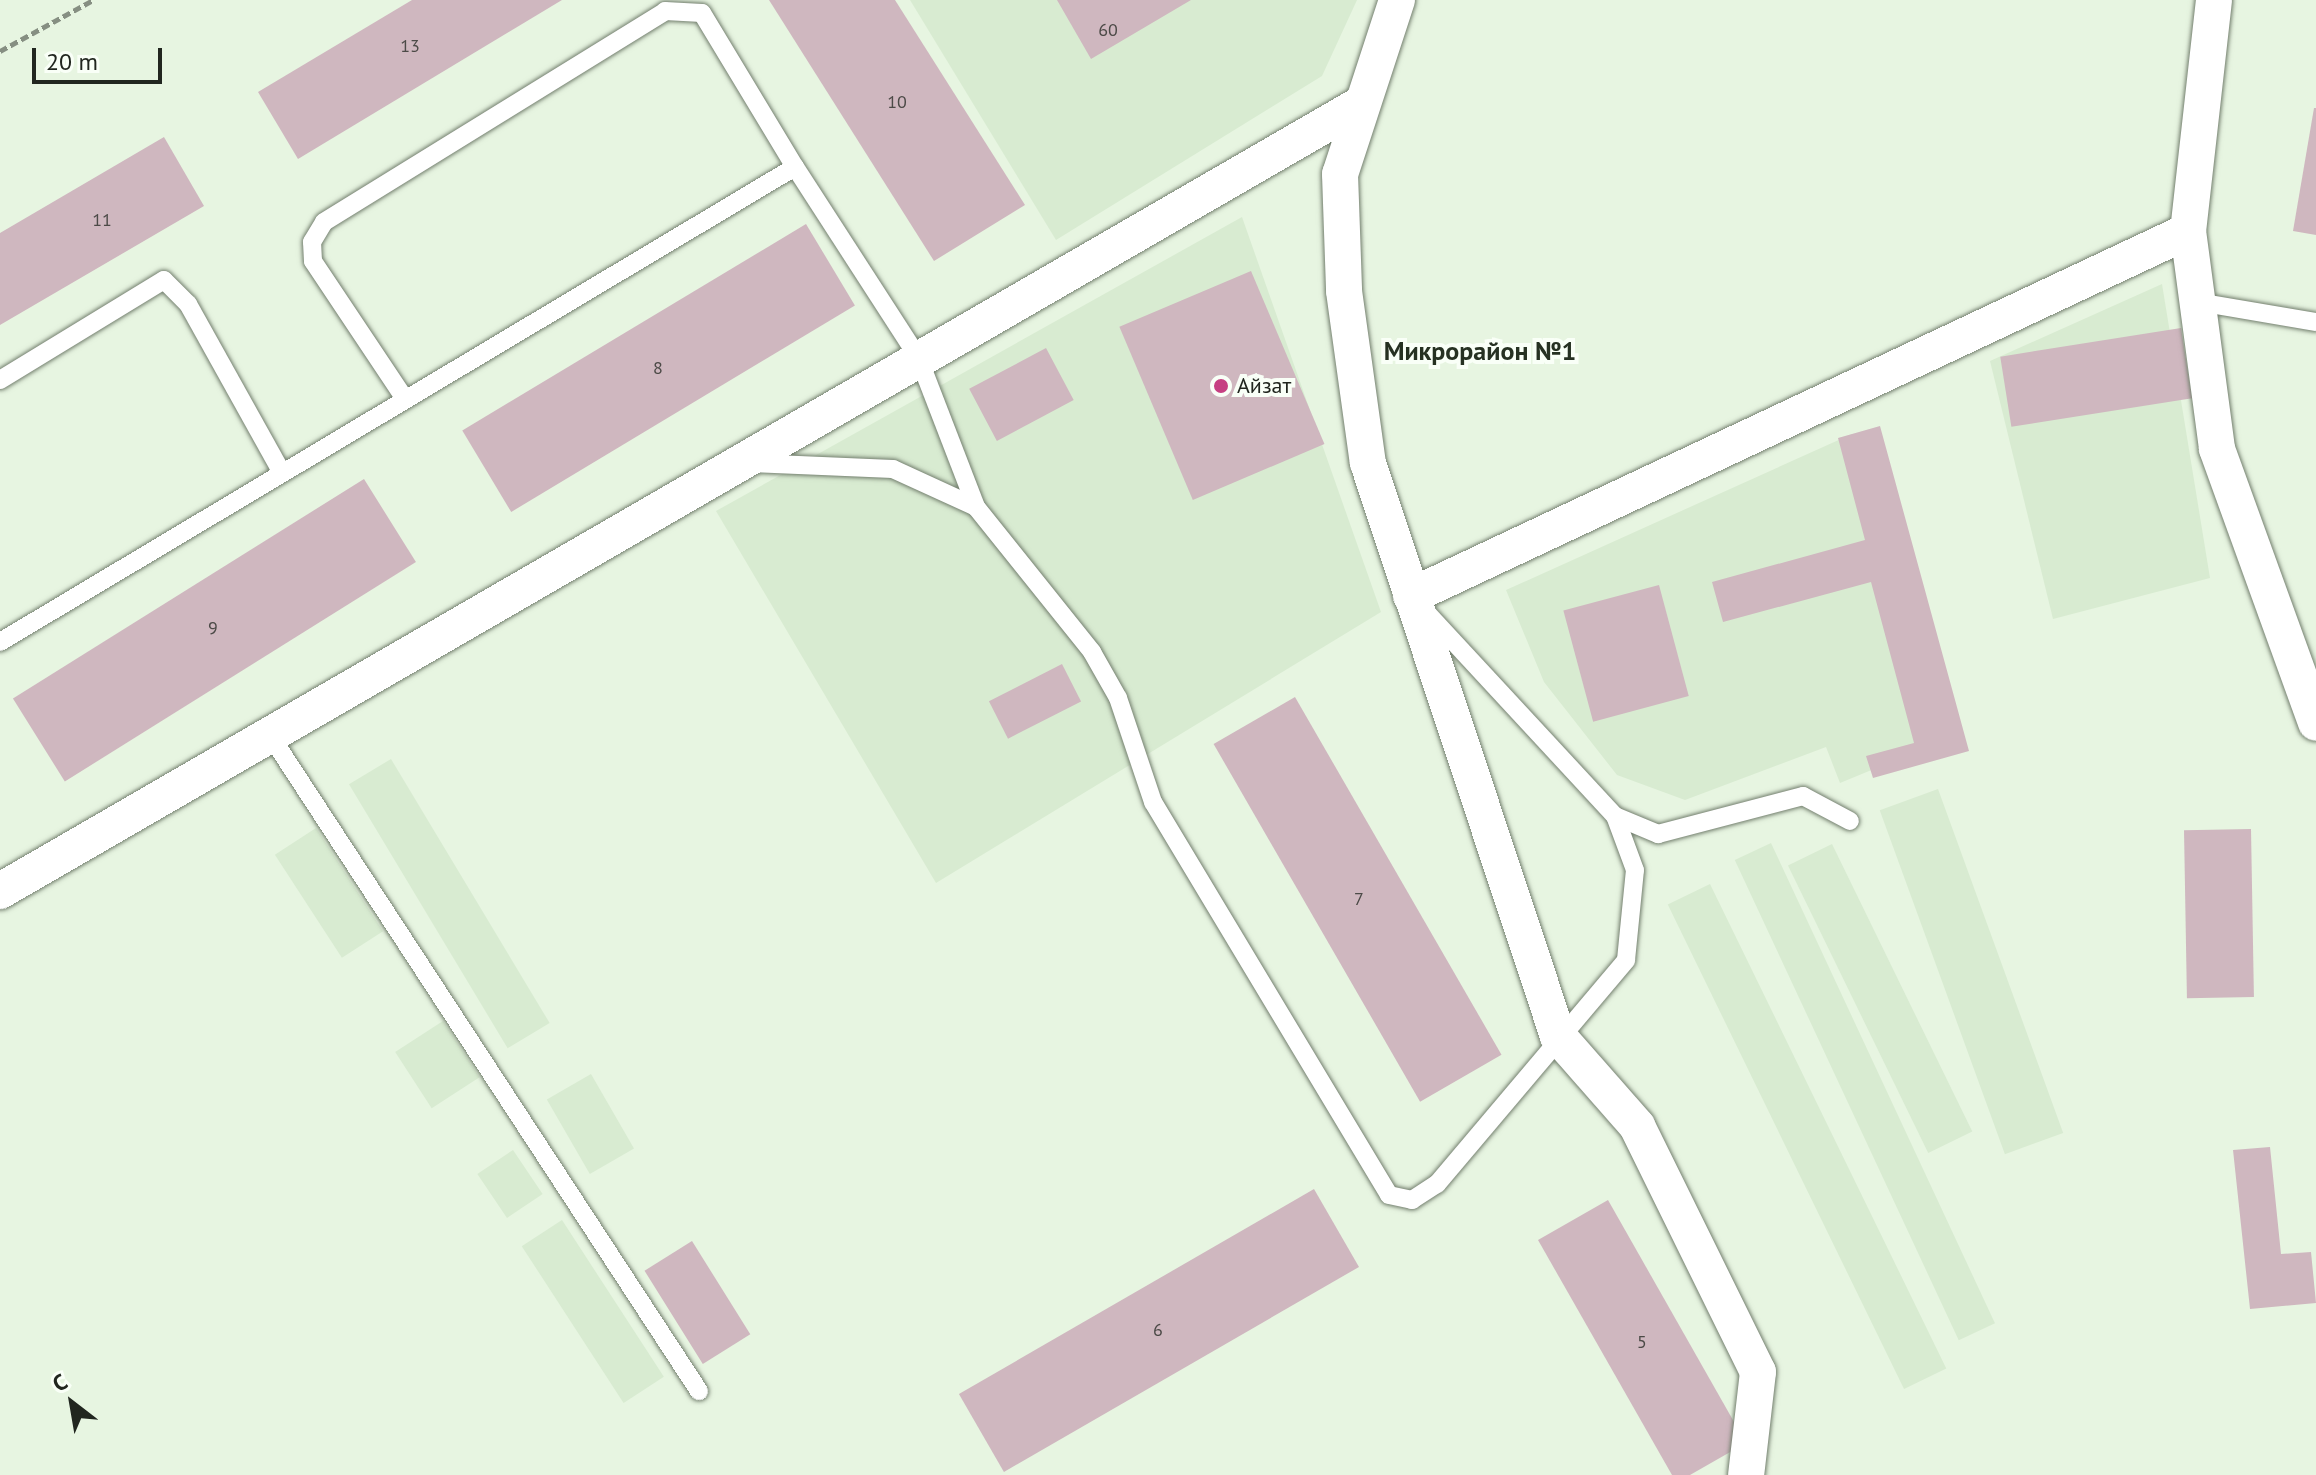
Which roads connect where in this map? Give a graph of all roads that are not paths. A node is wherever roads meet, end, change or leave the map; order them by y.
1 (1397, 0) edge
2 (2214, 0) edge
3 (1361, 104) junction
4 (795, 167) junction
5 (2188, 231) junction
6 (2198, 302) junction
7 (2316, 322) edge
8 (919, 359) junction
9 (0, 380) edge
10 (405, 399) junction
11 (750, 463) junction
12 (282, 473) junction
13 (976, 507) junction
14 (1411, 596) junction
15 (0, 642) edge
16 (2316, 723) edge
17 (270, 735) junction
18 (1615, 816) junction
19 (1850, 821) dead end
20 (0, 891) edge
21 (1558, 1036) junction
22 (699, 1391) dead end
23 (1746, 1475) edge

1 - 3 street
2 - 5 street
3 - 8 street
3 - 14 street
4 - 8 lane
4 - 10 lane
4 - 10 lane
5 - 6 street
5 - 14 street
6 - 7 lane
6 - 16 street
8 - 11 street
8 - 13 lane
9 - 12 lane
10 - 12 lane
11 - 13 lane
11 - 17 street
12 - 15 lane
13 - 21 lane
14 - 18 lane
14 - 21 street
17 - 20 street
17 - 22 lane
18 - 19 lane
18 - 21 lane
21 - 23 street

